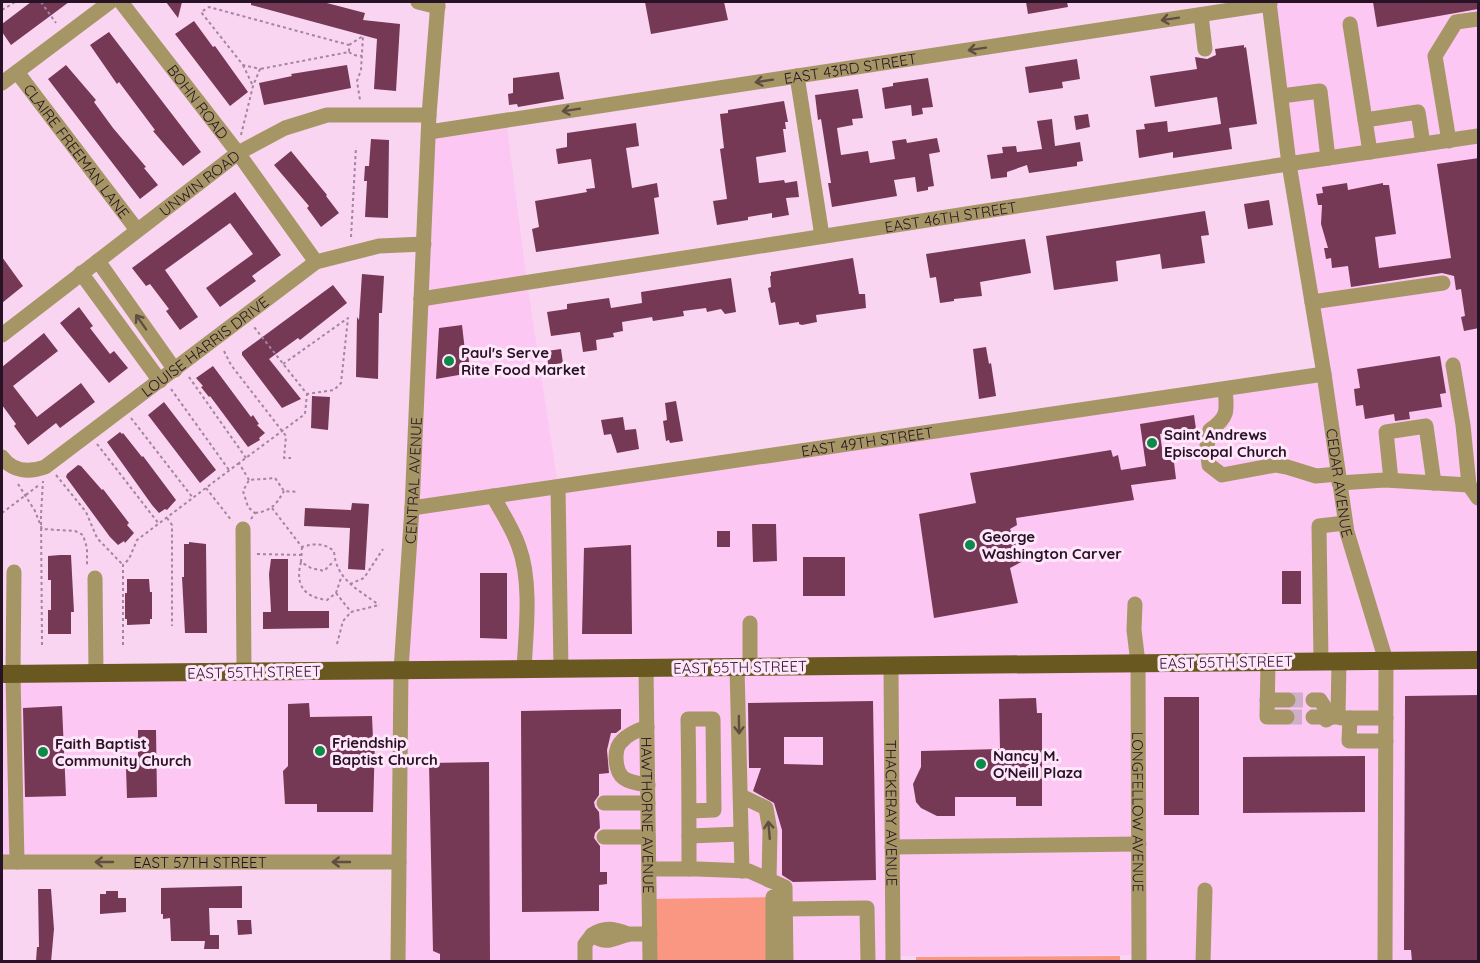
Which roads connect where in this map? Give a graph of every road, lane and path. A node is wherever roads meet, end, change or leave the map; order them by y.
1 (15, 2) edge
2 (41, 2) edge
3 (110, 2) edge
4 (121, 2) edge
5 (418, 2) edge
6 (1269, 3) edge
7 (438, 4) edge
8 (2, 10) edge
9 (1201, 15) junction
10 (1479, 19) edge
11 (56, 23) dead end
12 (1350, 24) dead end
13 (349, 45) junction
14 (1205, 49) dead end
15 (349, 52) junction
16 (362, 56) junction
17 (243, 65) junction
18 (260, 69) junction
19 (17, 72) junction
20 (797, 76) junction
21 (2, 83) edge
22 (253, 86) junction
23 (1281, 96) junction
24 (360, 103) dead end
25 (429, 115) junction
26 (1365, 120) junction
27 (429, 132) junction
28 (1479, 136) edge
29 (240, 138) dead end
30 (1449, 141) junction
31 (1423, 144) junction
32 (356, 147) dead end
33 (1370, 152) junction
34 (238, 153) junction
35 (1328, 158) junction
36 (1289, 164) junction
37 (137, 230) junction
38 (822, 236) junction
39 (351, 237) dead end
40 (424, 244) junction
41 (98, 261) junction
42 (316, 262) junction
43 (81, 273) junction
44 (1443, 283) dead end
45 (421, 299) junction
46 (1312, 302) junction
47 (253, 326) dead end
48 (2, 334) edge
49 (222, 348) dead end
50 (283, 364) junction
51 (1453, 365) dead end
52 (181, 372) junction
53 (1324, 374) junction
54 (165, 384) junction
55 (1225, 388) junction
56 (307, 394) junction
57 (129, 416) dead end
58 (282, 430) junction
59 (96, 442) dead end
60 (2, 457) edge
61 (246, 458) junction
62 (291, 458) dead end
63 (239, 463) junction
64 (229, 470) junction
65 (55, 472) dead end
66 (1338, 478) junction
67 (14, 479) dead end
68 (249, 480) junction
69 (1391, 480) junction
70 (1434, 483) junction
71 (1469, 485) junction
72 (558, 487) junction
73 (206, 488) junction
74 (284, 491) junction
75 (298, 492) dead end
76 (25, 495) junction
77 (494, 496) junction
78 (194, 498) junction
79 (1479, 498) edge
80 (272, 508) junction
81 (412, 508) junction
82 (2, 513) edge
83 (255, 513) junction
84 (167, 518) junction
85 (159, 524) junction
86 (1345, 524) junction
87 (241, 525) junction
88 (42, 529) junction
89 (302, 547) junction
90 (383, 549) dead end
91 (251, 553) dead end
92 (302, 555) junction
93 (335, 561) junction
94 (301, 562) junction
95 (123, 565) junction
96 (14, 572) dead end
97 (91, 574) joint
98 (342, 577) junction
99 (350, 584) junction
100 (336, 593) junction
101 (1135, 604) dead end
102 (351, 612) junction
103 (750, 623) dead end
104 (172, 626) dead end
105 (337, 644) dead end
106 (42, 645) dead end
107 (123, 645) dead end
108 (1479, 660) edge
109 (1330, 661) junction
110 (1386, 661) junction
111 (1268, 662) junction
112 (1138, 663) junction
113 (891, 665) junction
114 (744, 667) junction
115 (646, 668) junction
116 (524, 669) junction
117 (561, 669) junction
118 (400, 670) junction
119 (244, 672) junction
120 (96, 673) junction
121 (7, 674) edge
122 (1267, 700) junction
123 (1288, 700) tunnel mouth
124 (1313, 700) tunnel mouth
125 (1340, 718) junction
126 (1386, 718) junction
127 (1282, 719) dead end
128 (1313, 721) tunnel mouth
129 (647, 727) junction
130 (1386, 741) junction
131 (648, 785) junction
132 (741, 796) junction
133 (604, 803) dead end
134 (648, 803) junction
135 (689, 811) junction
136 (741, 834) junction
137 (689, 836) junction
138 (604, 837) dead end
139 (648, 837) junction
140 (1139, 844) junction
141 (892, 847) junction
142 (9, 862) edge
143 (399, 862) junction
144 (649, 869) junction
145 (689, 869) junction
146 (742, 871) junction
147 (769, 880) junction
148 (1204, 890) dead end
149 (773, 897) dead end
150 (786, 909) junction
151 (650, 934) junction
152 (398, 962) edge
153 (585, 962) edge
154 (650, 962) edge
155 (773, 962) edge
156 (786, 962) edge
157 (868, 962) edge
158 (893, 962) edge
159 (1139, 962) edge
160 (1203, 962) edge
161 (1385, 962) edge

1 - 8 path
2 - 11 path
3 - 19 street
4 - 34 street, BOHN ROAD
5 - 7 street
6 - 9 street, EAST 43RD STREET
6 - 23 street, CEDAR AVENUE
7 - 25 street, CENTRAL AVENUE
9 - 14 street
9 -> 20 street, EAST 43RD STREET
10 - 30 street
12 - 26 street
13 - 15 path
13 - 16 path
13 - 17 path
15 - 16 path
15 - 18 path
16 - 24 path
17 - 18 path
17 - 22 path
18 - 22 path
19 - 21 street
19 - 37 street, CLAIRE FREEMAN LANE
20 -> 27 street, EAST 43RD STREET
20 - 38 street
22 - 29 path
23 - 35 street
23 - 36 street, CEDAR AVENUE
25 - 27 street, CENTRAL AVENUE
25 - 34 street, UNWIN ROAD
26 - 31 street
26 - 33 street
27 - 40 street, CENTRAL AVENUE
28 - 30 street, EAST 46TH STREET
30 - 31 street, EAST 46TH STREET
31 - 33 street, EAST 46TH STREET
32 - 39 path
33 - 35 street, EAST 46TH STREET
34 - 37 street, UNWIN ROAD
34 - 42 street, BOHN ROAD
35 - 36 street, EAST 46TH STREET
36 - 38 street, EAST 46TH STREET
36 - 46 street, CEDAR AVENUE
37 - 41 street, UNWIN ROAD
38 - 45 street, EAST 46TH STREET
40 - 42 street, LOUISE HARRIS DRIVE
40 - 45 street, CENTRAL AVENUE
41 - 43 street, UNWIN ROAD
52 -> 41 street
42 - 52 street, LOUISE HARRIS DRIVE
43 - 48 street, UNWIN ROAD
43 - 54 street
44 - 46 street
45 - 81 street, CENTRAL AVENUE
46 - 53 street, CEDAR AVENUE
47 - 50 path
49 - 58 path
50 - 56 path
50 - 56 path
51 - 71 street
52 - 54 street, LOUISE HARRIS DRIVE
52 - 61 path
53 - 55 street, EAST 49TH STREET
53 - 66 street, CEDAR AVENUE
54 - 60 street, LOUISE HARRIS DRIVE
54 - 64 path
55 - 66 street
55 - 72 street, EAST 49TH STREET
56 - 58 path
57 - 78 path
58 - 61 path
58 - 62 path
59 - 85 path
61 - 63 path
63 - 64 path
63 - 68 path
64 - 73 path
65 - 95 path
66 - 69 street
66 - 86 street, CEDAR AVENUE
67 - 76 path
68 - 74 path
68 - 83 path
69 - 70 street
69 - 70 street
70 - 71 street
71 - 79 street
72 - 77 street, EAST 49TH STREET
72 - 117 street
73 - 78 path
73 - 87 path
74 - 75 path
74 - 80 path
76 - 82 path
76 - 88 path
76 - 88 path
77 - 81 street, EAST 49TH STREET
77 - 116 street
78 - 84 path
80 - 83 path
80 - 89 path
81 - 118 street, CENTRAL AVENUE
83 - 87 path
84 - 85 path
84 - 104 path
85 - 95 path
86 - 109 street
86 - 110 street, CEDAR AVENUE
87 - 119 street
88 - 97 path
88 - 106 path
89 - 92 path
89 - 93 path
90 - 99 path
91 - 92 path
92 - 94 path
93 - 94 path
93 - 98 path
94 - 100 path
95 - 107 path
96 - 121 street
97 - 120 street
98 - 99 path
98 - 100 path
99 - 102 path
100 - 102 path
101 - 112 street, LONGFELLOW AVENUE
102 - 105 path
103 - 114 street
108 - 110 main road, EAST 55TH STREET
109 - 110 main road, EAST 55TH STREET
109 - 111 main road, EAST 55TH STREET
109 - 125 street
110 - 126 street, CEDAR AVENUE
111 - 112 main road, EAST 55TH STREET
111 - 122 street
112 - 113 main road, EAST 55TH STREET
112 - 140 street, LONGFELLOW AVENUE
113 - 114 main road, EAST 55TH STREET
113 - 141 street, THACKERAY AVENUE
114 - 115 main road, EAST 55TH STREET
114 -> 132 street
115 - 117 main road, EAST 55TH STREET
115 - 129 street, HAWTHORNE AVENUE
116 - 117 main road, EAST 55TH STREET
116 - 118 main road, EAST 55TH STREET
118 - 119 main road, EAST 55TH STREET
118 - 143 street, CENTRAL AVENUE
119 - 120 main road, EAST 55TH STREET
120 - 121 main road, EAST 55TH STREET
121 - 142 street
122 - 123 street
122 - 127 street
124 - 125 street
125 - 126 street
125 - 128 street
125 - 130 street
126 - 130 street, CEDAR AVENUE
129 - 131 street, HAWTHORNE AVENUE
129 - 131 street
130 - 161 street, CEDAR AVENUE
131 - 134 street, HAWTHORNE AVENUE
132 - 136 street
147 -> 132 street
133 - 134 street
134 - 139 street, HAWTHORNE AVENUE
135 - 135 street
135 - 137 street
136 - 137 street
136 - 146 street
137 - 145 street
138 - 139 street
139 - 144 street, HAWTHORNE AVENUE
140 - 141 street
140 - 159 street, LONGFELLOW AVENUE
141 - 158 street, THACKERAY AVENUE
143 -> 142 street, EAST 57TH STREET
143 - 152 street, CENTRAL AVENUE
144 - 145 street
144 - 151 street, HAWTHORNE AVENUE
145 - 146 street
146 - 147 street
147 - 150 street
148 - 160 street
149 - 155 street
150 - 156 street
150 - 157 street
151 - 153 street
151 - 154 street, HAWTHORNE AVENUE

